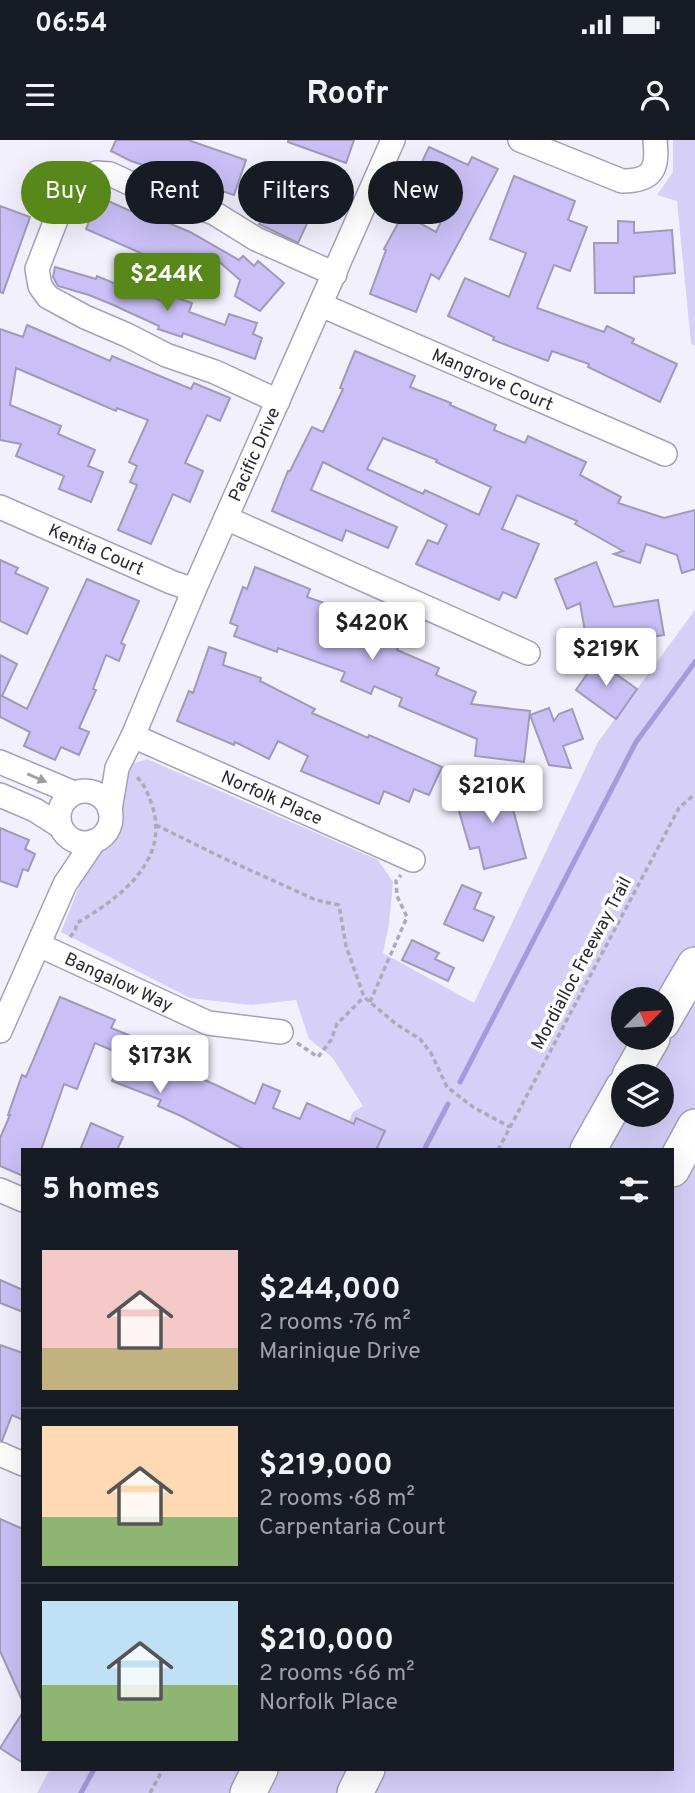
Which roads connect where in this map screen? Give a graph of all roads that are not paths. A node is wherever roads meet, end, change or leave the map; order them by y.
1 (520, 140) edge
2 (655, 140) edge
3 (392, 141) edge
4 (335, 274) junction
5 (321, 305) junction
6 (278, 401) junction
7 (665, 454) dead end
8 (0, 507) edge
9 (226, 518) junction
10 (194, 590) junction
11 (528, 653) dead end
12 (133, 736) junction
13 (0, 762) edge
14 (117, 768) junction
15 (81, 792) junction
16 (0, 795) edge
17 (110, 810) junction
18 (64, 832) junction
19 (94, 841) junction
20 (413, 860) road end
21 (65, 884) junction
22 (39, 945) junction
23 (695, 965) edge
24 (674, 1001) edge
25 (0, 1031) edge
26 (281, 1032) road end
27 (611, 1109) edge
28 (695, 1126) edge
29 (589, 1148) edge
30 (674, 1165) edge
31 (0, 1190) edge
32 (21, 1199) edge
33 (0, 1454) edge
34 (21, 1463) edge
35 (259, 1771) edge
36 (283, 1771) edge
37 (366, 1771) edge
38 (379, 1771) edge
39 (247, 1793) edge
40 (274, 1793) edge
41 (355, 1793) edge
42 (372, 1793) edge

1 - 2 street
3 - 4 street, Pacific Drive
4 - 5 street, Pacific Drive
4 - 6 street
5 - 6 street, Pacific Drive
5 - 7 street, Mangrove Court
6 - 9 street, Pacific Drive
8 - 10 street, Kentia Court
9 - 10 street, Pacific Drive
9 - 11 street
10 - 12 street, Pacific Drive
12 - 14 street, Pacific Drive
12 - 20 street, Norfolk Place
13 -> 15 street
14 - 15 street, Pacific Drive
14 - 17 street, Pacific Drive
15 - 17 street
15 - 18 street
16 - 18 street
17 - 19 street
18 - 19 street
18 - 21 street
19 - 21 street
21 - 22 street
22 - 25 street
22 - 26 street, Bangalow Way
23 - 24 highway
27 - 29 highway
28 - 30 highway
31 - 32 street
33 - 34 street
35 - 39 highway
36 - 40 highway
37 - 41 highway
38 - 42 highway

